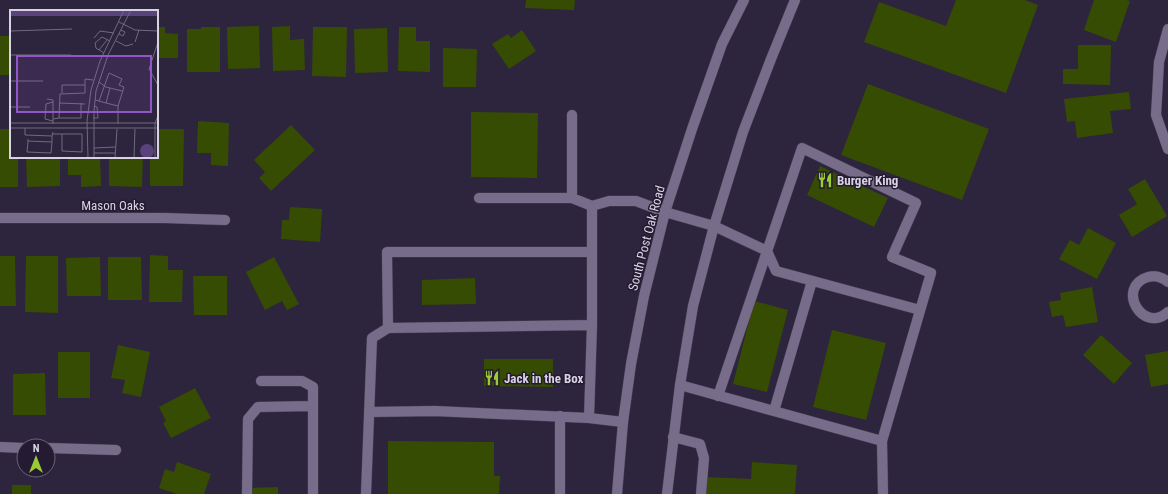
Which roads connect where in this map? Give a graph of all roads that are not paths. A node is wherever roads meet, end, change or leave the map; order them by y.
1 (744, 0) edge
2 (795, 0) edge
3 (1168, 29) edge
4 (572, 115) dead end
5 (1168, 149) edge
6 (479, 198) dead end
7 (572, 198) junction
8 (592, 206) junction
9 (666, 212) junction
10 (0, 218) edge
11 (225, 220) dead end
12 (714, 226) junction
13 (768, 251) junction
14 (592, 252) junction
15 (812, 281) junction
16 (1168, 282) edge
17 (920, 310) junction
18 (1168, 312) edge
19 (592, 325) junction
20 (388, 328) junction
21 (261, 381) dead end
22 (680, 385) junction
23 (718, 396) junction
24 (313, 406) junction
25 (774, 411) junction
26 (369, 412) junction
27 (560, 416) junction
28 (588, 418) junction
29 (623, 422) junction
30 (674, 437) junction
31 (882, 441) junction
32 (0, 447) edge
33 (16, 448) edge
34 (56, 448) edge
35 (116, 450) dead end
36 (247, 494) edge
37 (313, 494) edge
38 (366, 494) edge
39 (560, 494) edge
40 (617, 494) edge
41 (668, 494) edge
42 (701, 494) edge
43 (882, 494) edge

1 - 9 main road, South Post Oak Road
2 - 12 main road
3 - 5 main road
4 - 7 main road
6 - 7 main road
7 - 8 main road
8 - 9 main road
8 - 14 main road
9 - 12 main road
9 - 29 main road, South Post Oak Road
10 - 11 main road, Mason Oaks
12 - 13 main road
12 - 22 main road
13 - 15 main road
13 - 17 main road
13 - 23 main road
14 - 19 main road
14 - 20 main road
15 - 17 main road
15 - 25 main road
16 - 18 main road
17 - 31 main road
19 - 20 main road
19 - 28 main road
20 - 26 main road
21 - 24 main road
22 - 23 main road
22 - 30 main road
23 - 25 main road
24 - 36 main road
24 - 37 main road
25 - 31 main road
26 - 27 main road
26 - 38 main road
27 - 28 main road
27 - 39 main road
28 - 29 main road
29 - 40 main road, South Post Oak Road
30 - 41 main road
30 - 42 main road
31 - 43 main road
32 - 33 main road
34 - 35 main road

